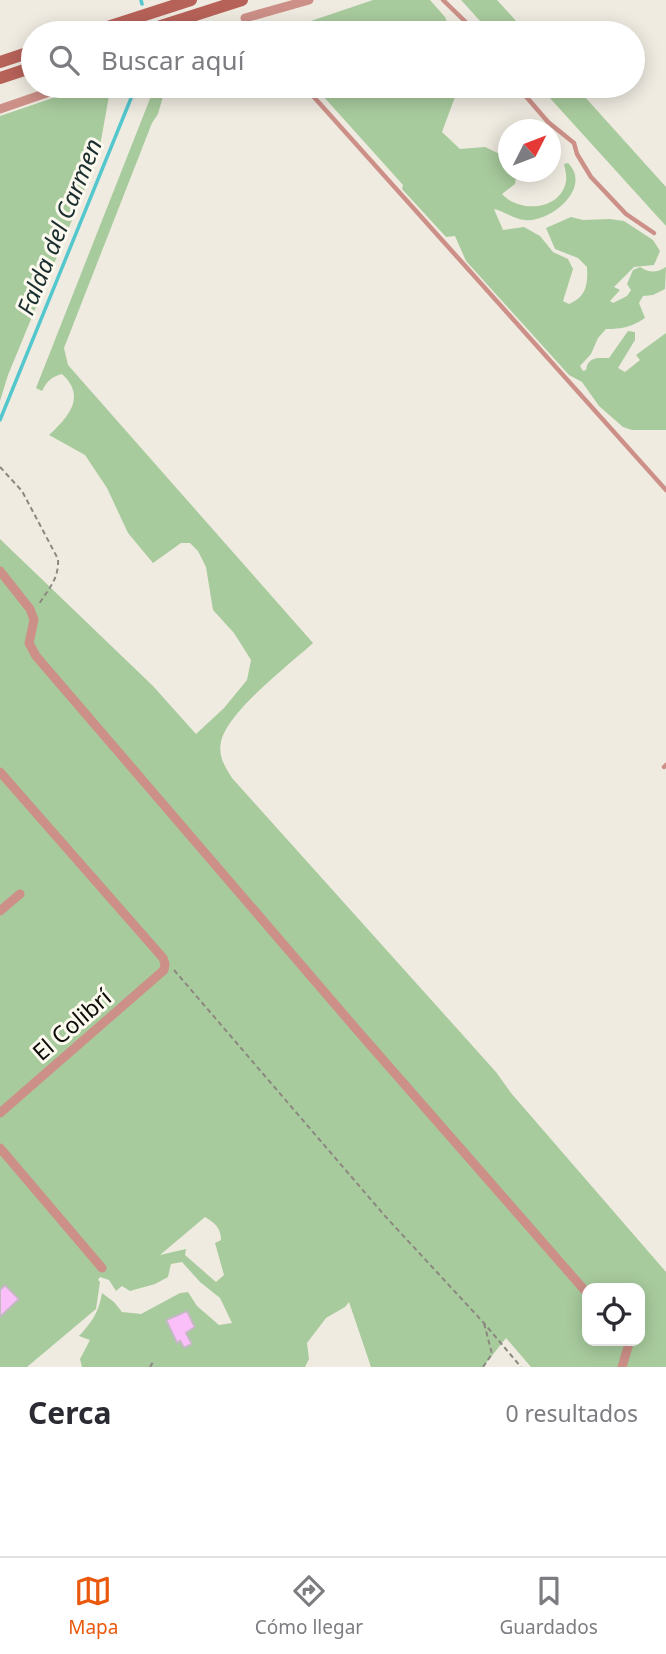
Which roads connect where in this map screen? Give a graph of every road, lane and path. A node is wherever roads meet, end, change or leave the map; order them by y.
1 (191, 0) edge
2 (309, 0) edge
3 (443, 0) edge
4 (241, 1) edge
5 (245, 18) junction
6 (126, 21) edge
7 (177, 21) edge
8 (247, 21) edge
9 (465, 21) edge
10 (21, 55) edge
11 (0, 62) edge
12 (21, 71) edge
13 (0, 78) edge
14 (32, 98) edge
15 (315, 98) edge
16 (527, 98) edge
17 (0, 109) edge
18 (654, 233) dead end
19 (0, 467) edge
20 (666, 490) edge
21 (0, 572) edge
22 (34, 620) junction
23 (0, 772) edge
24 (20, 894) dead end
25 (0, 911) edge
26 (164, 961) junction
27 (0, 1113) edge
28 (0, 1148) edge
29 (102, 1268) dead end
30 (582, 1287) edge
31 (484, 1322) junction
32 (628, 1346) edge
33 (153, 1362) dead end
34 (150, 1367) edge
35 (483, 1367) edge
36 (522, 1367) edge
37 (621, 1367) edge

1 - 6 main road
2 - 5 street
3 - 9 lane
4 - 5 lane
4 - 7 main road
5 - 8 lane
10 - 11 main road
12 - 13 main road
14 - 17 street
15 - 20 lane
16 - 18 lane
19 - 22 path
21 - 22 street
22 - 30 street
23 - 26 street
24 - 25 street
26 - 27 street, El Colibrí
26 - 31 path
28 - 29 street
31 - 35 path
31 - 36 path
32 - 37 street
33 - 34 path

